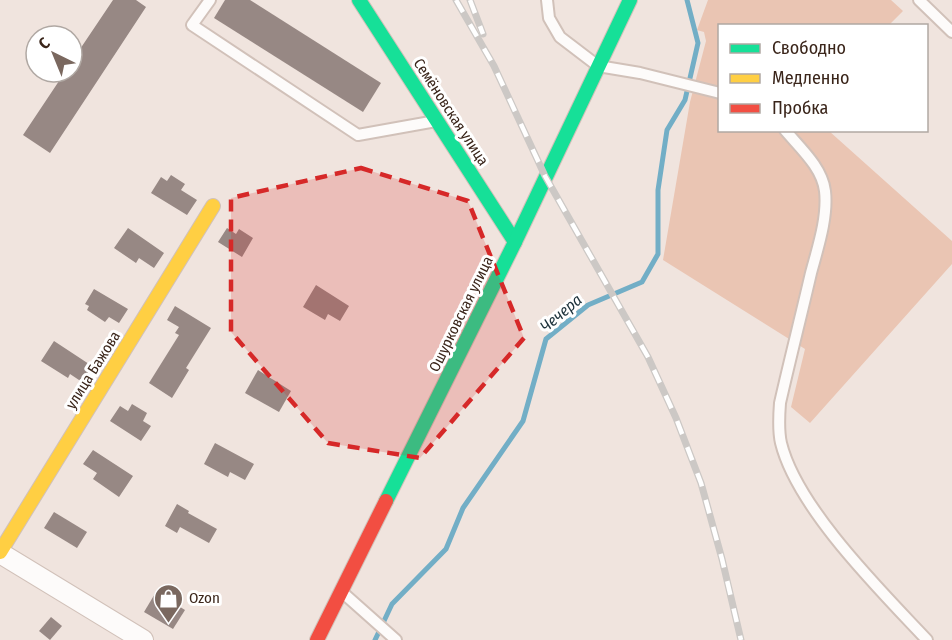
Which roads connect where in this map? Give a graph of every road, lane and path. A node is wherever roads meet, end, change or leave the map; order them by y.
1 (210, 0) edge
2 (359, 0) edge
3 (547, 0) edge
4 (630, 0) edge
5 (918, 0) edge
6 (952, 32) edge
7 (598, 66) junction
8 (718, 92) edge
9 (436, 121) junction
10 (787, 132) edge
11 (213, 206) dead end
12 (515, 242) junction
13 (0, 552) edge
14 (342, 592) junction
15 (143, 640) edge
16 (317, 640) edge
17 (396, 640) edge
18 (927, 640) edge

1 - 9 lane
2 - 9 street, Семёновская улица
3 - 7 lane
4 - 7 street, Ошурковская улица
5 - 6 lane
7 - 8 lane
7 - 12 street, Ошурковская улица
9 - 12 street, Семёновская улица
10 - 18 lane
11 - 13 street, улица Бажова
12 - 14 street, Ошурковская улица
13 - 15 street
14 - 16 street, Ошурковская улица
14 - 17 lane

